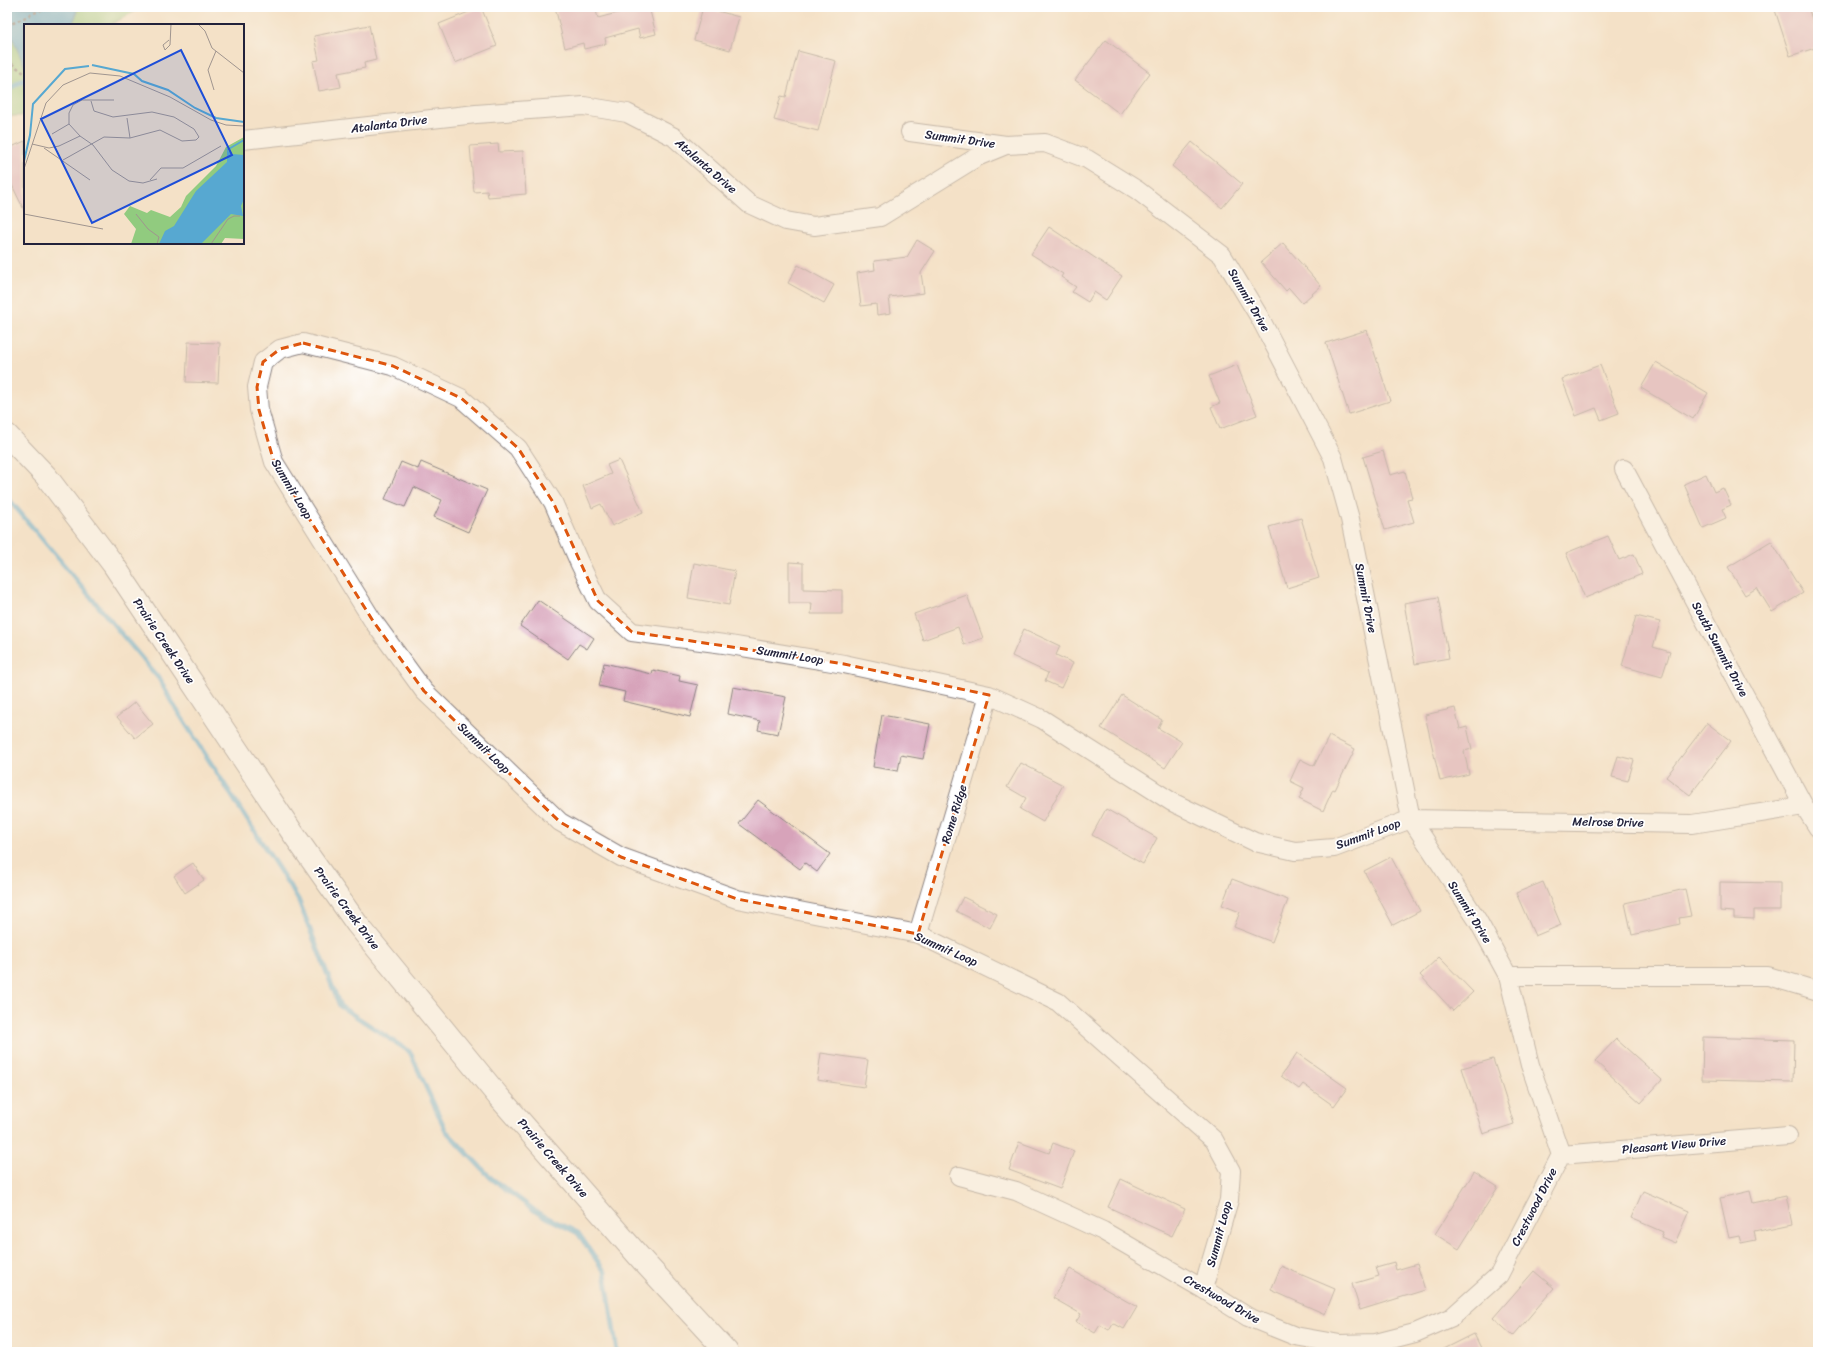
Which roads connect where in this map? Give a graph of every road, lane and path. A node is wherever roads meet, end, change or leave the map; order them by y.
1 (47, 7) edge
2 (7, 26) edge
3 (7, 60) edge
4 (24, 73) dead end
5 (910, 132) dead end
6 (244, 140) edge
7 (1006, 145) junction
8 (7, 435) edge
9 (1624, 469) dead end
10 (989, 695) junction
11 (1804, 806) junction
12 (1411, 819) junction
13 (1818, 828) edge
14 (918, 934) junction
15 (1508, 976) junction
16 (1818, 991) edge
17 (1788, 1136) dead end
18 (1561, 1155) junction
19 (959, 1176) dead end
20 (1203, 1289) junction
21 (727, 1352) edge

1 - 2 path
3 - 4 path
5 - 7 street, Summit Drive
6 - 7 street, Atalanta Drive
7 - 12 street, Summit Drive
8 - 21 main road, Prairie Creek Drive
9 - 11 street, South Summit Drive
10 - 12 street, Summit Loop
10 - 14 street, Rome Ridge
10 - 14 street, Summit Loop
11 - 12 street, Melrose Drive
11 - 13 street, South Summit Drive
12 - 15 street, Summit Drive
14 - 20 street, Summit Loop
15 - 16 street
15 - 18 street, Crestwood Drive
17 - 18 street, Pleasant View Drive
18 - 20 street, Crestwood Drive
19 - 20 street, Crestwood Drive

